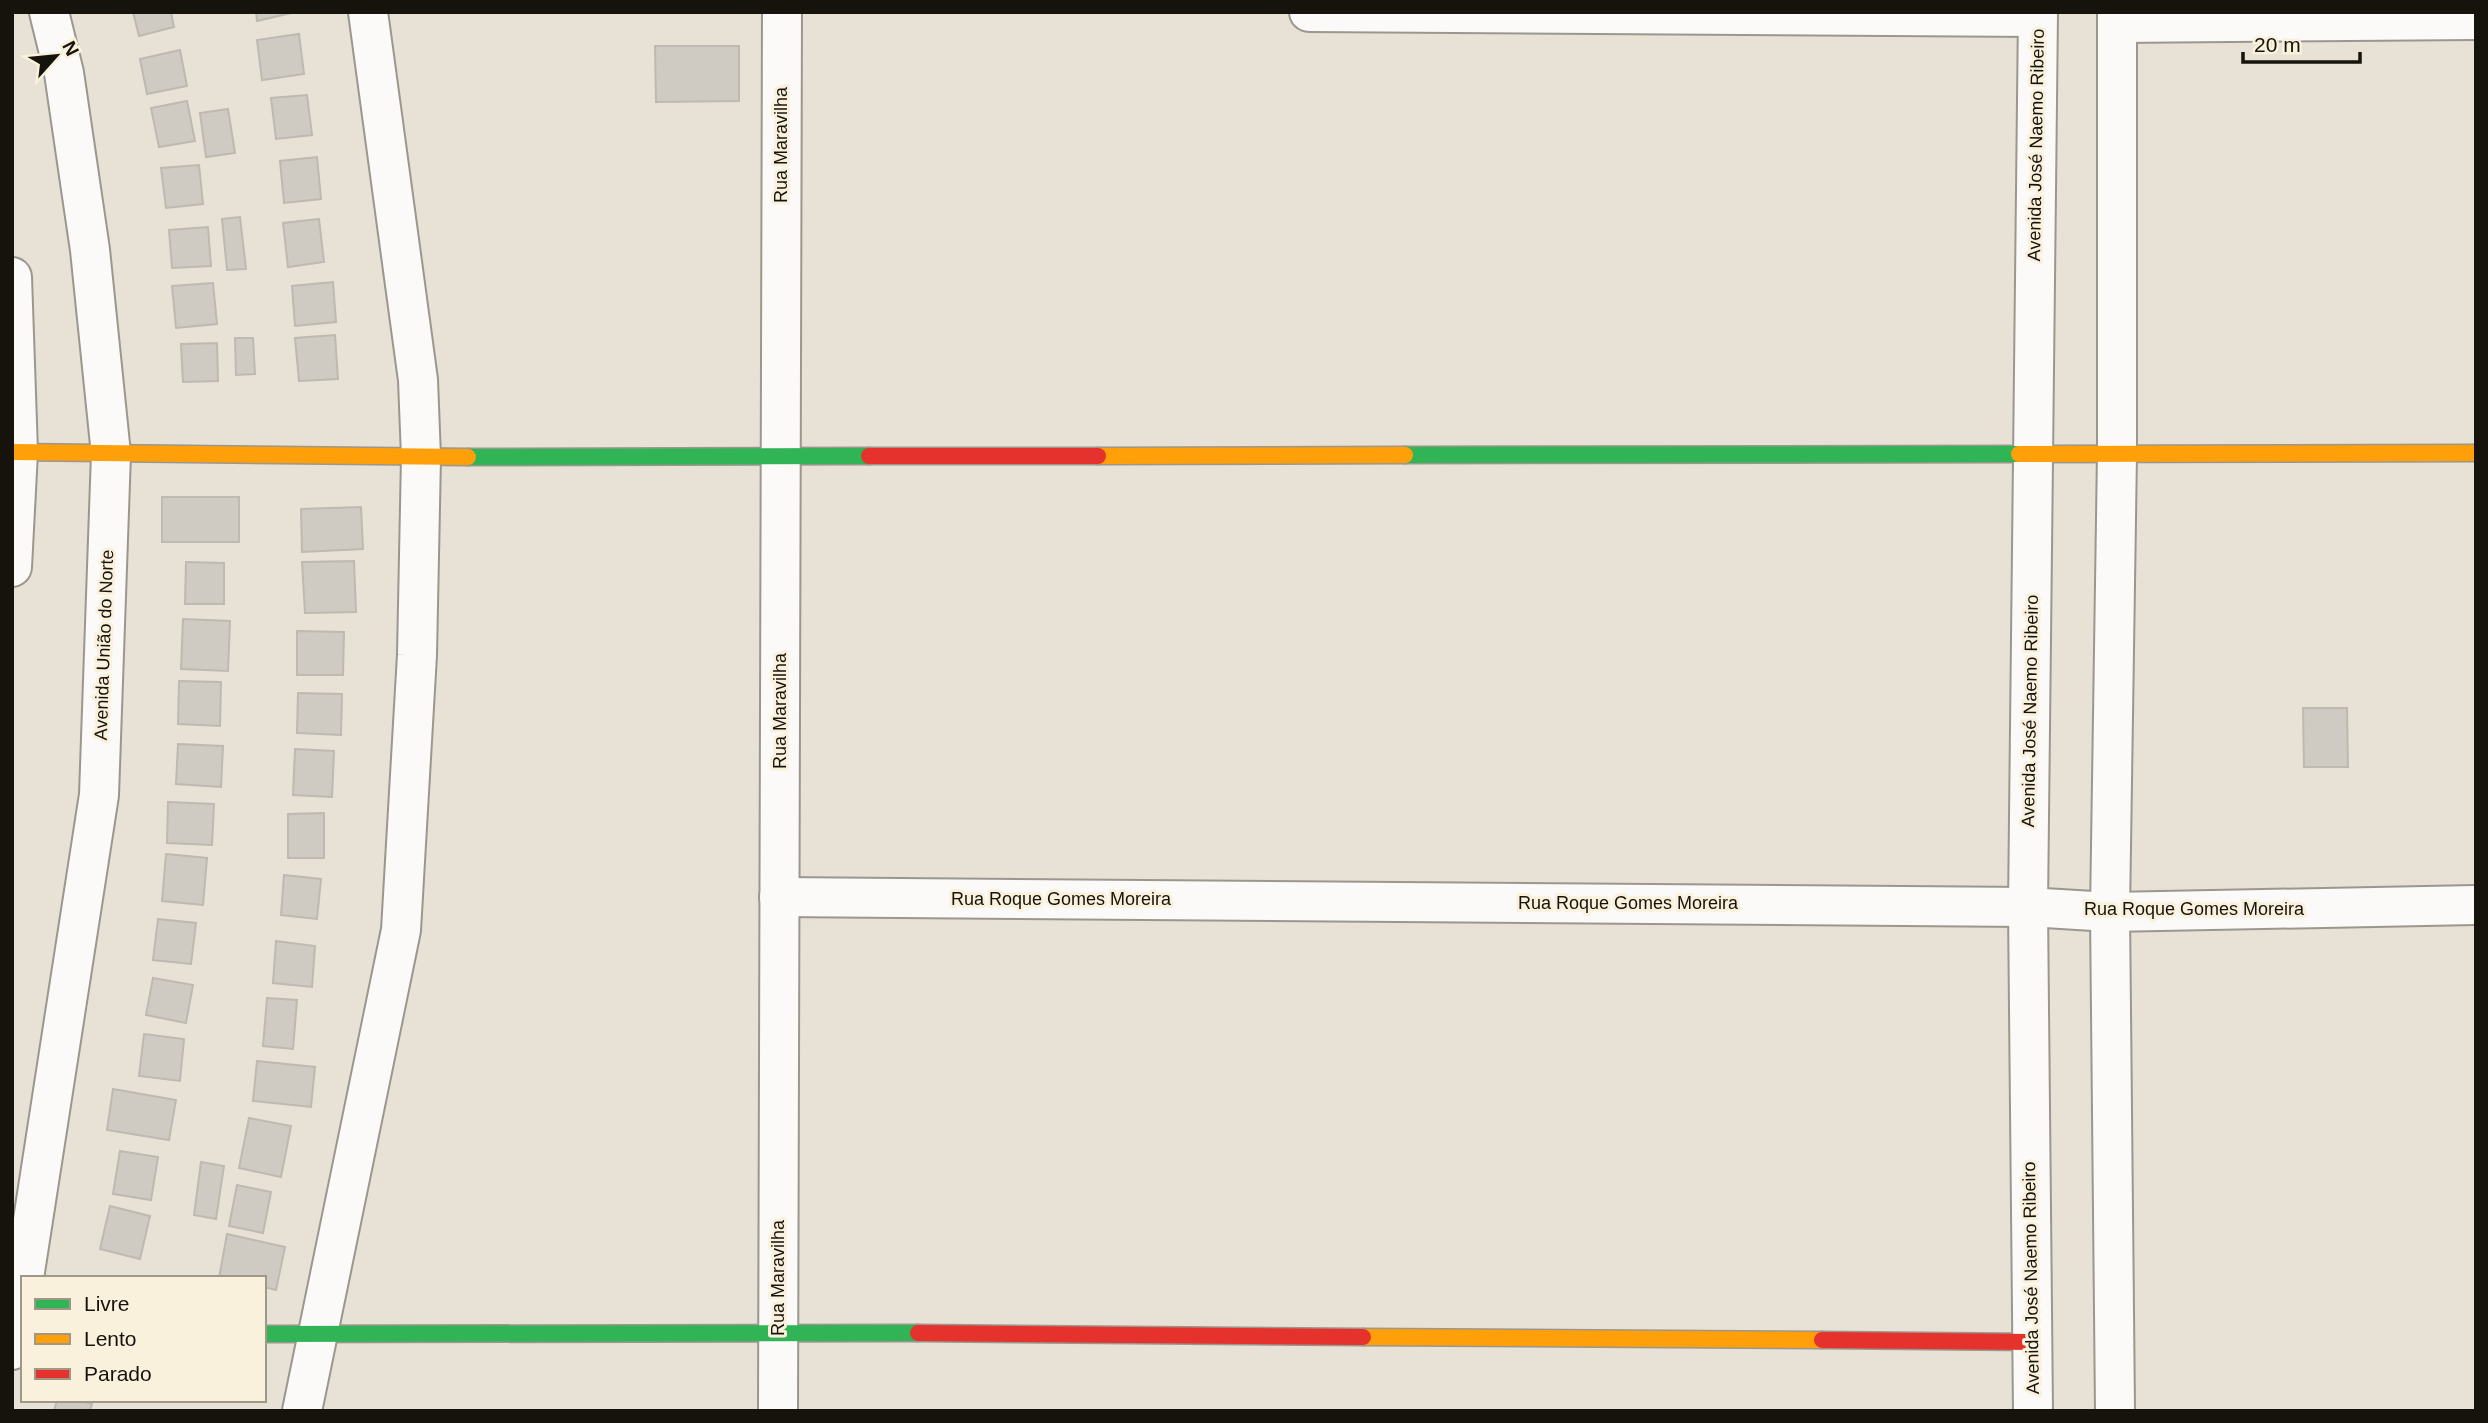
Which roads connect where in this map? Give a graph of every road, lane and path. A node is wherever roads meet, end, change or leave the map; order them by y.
1 (49, 12) edge
2 (368, 12) edge
3 (782, 12) edge
4 (1309, 12) edge
5 (2038, 14) edge
6 (2117, 18) edge
7 (2476, 20) edge
8 (12, 277) edge
9 (15, 452) edge
10 (2033, 453) junction
11 (2117, 453) junction
12 (2476, 453) edge
13 (111, 454) junction
14 (780, 456) junction
15 (421, 457) junction
16 (12, 568) edge
17 (779, 897) junction
18 (2476, 905) edge
19 (2028, 907) junction
20 (2110, 912) junction
21 (24, 1276) edge
22 (21, 1301) edge
23 (778, 1332) junction
24 (266, 1334) edge
25 (319, 1334) junction
26 (16, 1337) edge
27 (2032, 1342) junction
28 (302, 1411) edge
29 (778, 1411) edge
30 (2033, 1411) edge
31 (2115, 1411) edge

1 - 13 street, Avenida União do Norte
2 - 15 street
3 - 14 street, Rua Maravilha
4 - 5 street
5 - 10 street, Avenida José Naemo Ribeiro
6 - 7 street
6 - 11 street
8 - 9 street
9 - 13 street
9 - 16 street
10 - 11 street
10 - 14 street
10 - 19 street, Avenida José Naemo Ribeiro
11 - 12 street
11 - 20 street
13 - 15 street
13 - 21 street, Avenida União do Norte
14 - 15 street
14 - 17 street, Rua Maravilha
15 - 25 street
17 - 19 street, Rua Roque Gomes Moreira
17 - 23 street, Rua Maravilha
18 - 20 street, Rua Roque Gomes Moreira
19 - 20 street, Rua Roque Gomes Moreira
19 - 27 street, Avenida José Naemo Ribeiro
20 - 31 street
22 - 26 street
23 - 25 street
23 - 27 street
23 - 29 street, Rua Maravilha
24 - 25 street
25 - 28 street
27 - 30 street, Avenida José Naemo Ribeiro

